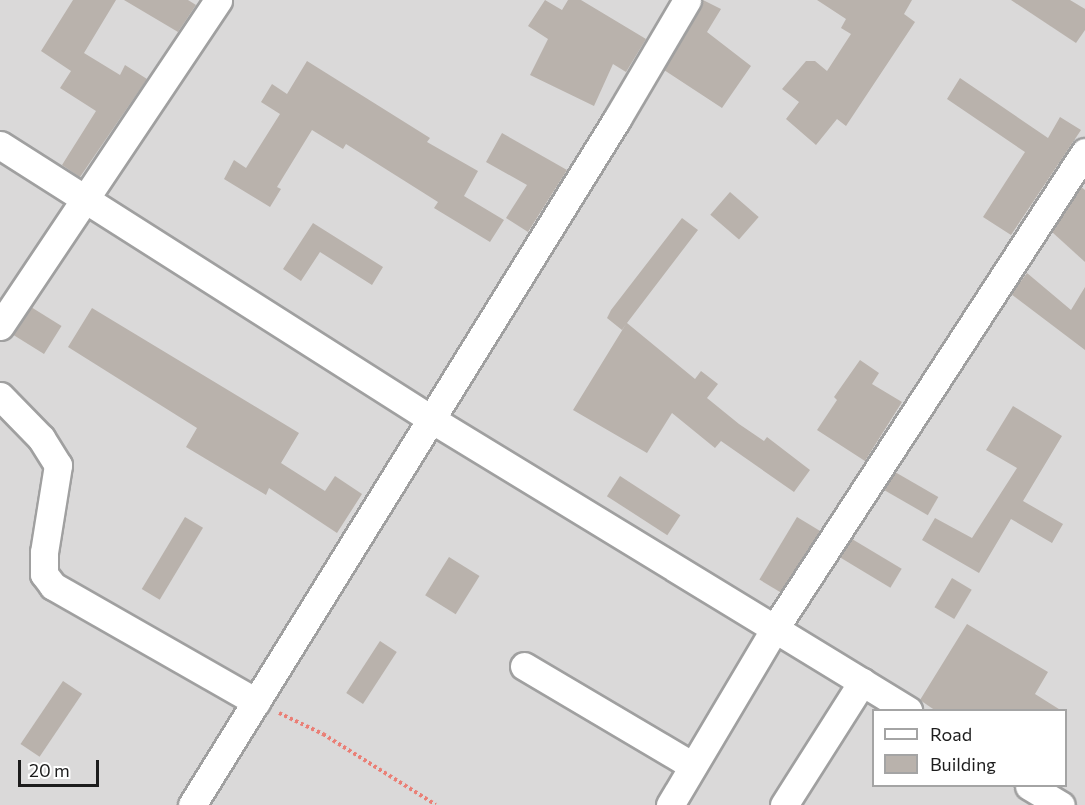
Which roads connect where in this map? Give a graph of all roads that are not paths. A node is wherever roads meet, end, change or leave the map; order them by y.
1 (218, 0) edge
2 (687, 0) edge
3 (0, 145) edge
4 (1085, 152) edge
5 (85, 199) junction
6 (0, 326) edge
7 (0, 396) edge
8 (431, 419) junction
9 (775, 628) junction
10 (524, 666) dead end
11 (862, 682) junction
12 (256, 702) junction
13 (905, 709) edge
14 (693, 766) junction
15 (1031, 787) edge
16 (192, 805) edge
17 (670, 805) edge
18 (784, 805) edge
19 (1061, 805) edge

1 - 5 street
2 - 8 street
3 - 5 street
4 - 9 street
5 - 6 street
5 - 8 street
7 - 12 street
8 - 9 street
8 - 12 street
9 - 11 street
9 - 14 street
10 - 14 street
11 - 13 street
11 - 18 street
12 - 16 street
14 - 17 street
15 - 19 street

